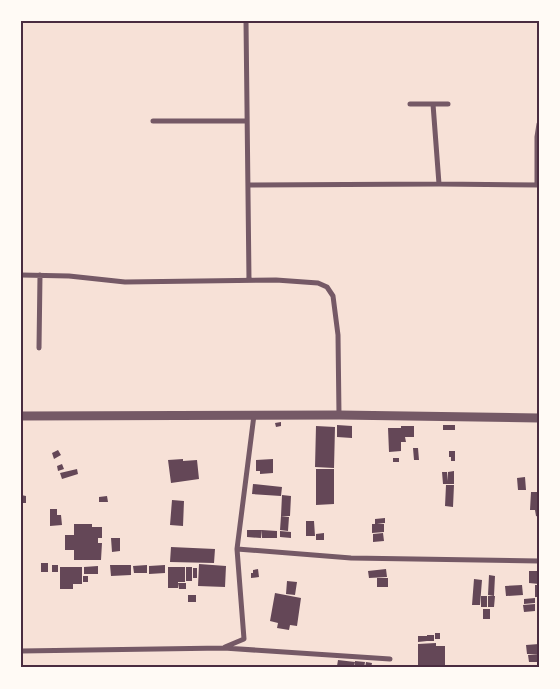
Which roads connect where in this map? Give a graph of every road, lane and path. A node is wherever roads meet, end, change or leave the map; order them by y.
1 (246, 21) edge
2 (410, 104) dead end
3 (433, 104) junction
4 (448, 104) dead end
5 (153, 121) dead end
6 (247, 121) junction
7 (539, 124) edge
8 (440, 184) junction
9 (248, 185) junction
10 (538, 185) edge
11 (21, 275) edge
12 (40, 275) junction
13 (249, 280) junction
14 (39, 348) dead end
15 (254, 415) junction
16 (340, 415) junction
17 (21, 416) edge
18 (539, 418) edge
19 (237, 550) junction
20 (539, 561) edge
21 (224, 648) junction
22 (21, 651) edge
23 (390, 659) dead end

1 - 6 street
2 - 3 street
3 - 4 street
3 - 8 street
5 - 6 street
6 - 9 street
7 - 10 street
8 - 9 street
8 - 10 street
9 - 13 street
11 - 12 street
12 - 13 street
12 - 14 street
13 - 16 street
15 - 16 street
15 - 17 street
15 - 19 street
16 - 18 street
19 - 20 street
19 - 21 street
21 - 22 street
21 - 23 street

